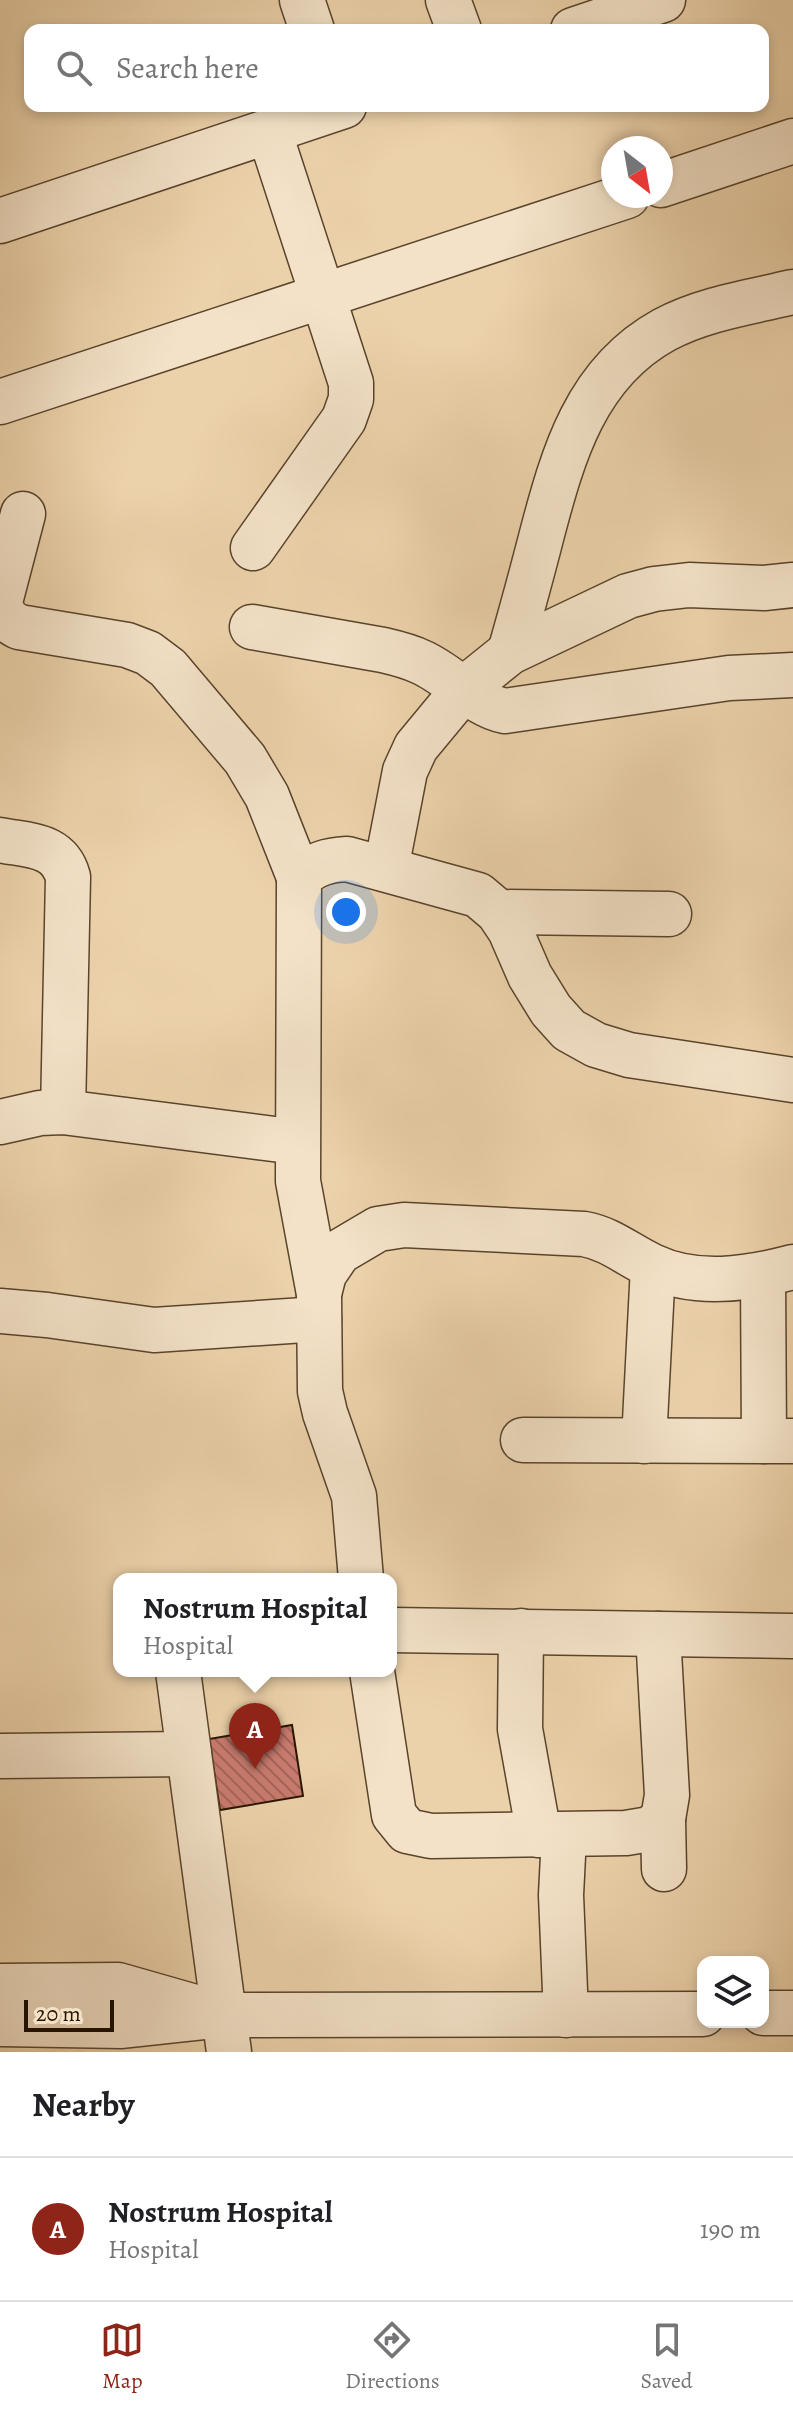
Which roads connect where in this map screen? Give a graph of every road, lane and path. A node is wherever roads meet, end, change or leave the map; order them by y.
1 (302, 0) edge
2 (448, 0) edge
3 (663, 0) edge
4 (310, 24) edge
5 (457, 24) edge
6 (591, 24) edge
7 (324, 112) edge
8 (269, 131) junction
9 (793, 141) edge
10 (673, 181) edge
11 (601, 205) edge
12 (0, 221) edge
13 (793, 292) edge
14 (323, 296) junction
15 (0, 402) edge
16 (23, 514) dead end
17 (253, 548) dead end
18 (793, 585) edge
19 (2, 615) edge
20 (252, 627) dead end
21 (510, 652) junction
22 (793, 675) edge
23 (464, 689) junction
24 (0, 840) edge
25 (386, 869) junction
26 (299, 877) junction
27 (498, 912) junction
28 (669, 914) dead end
29 (793, 1080) edge
30 (63, 1112) junction
31 (0, 1122) edge
32 (297, 1142) junction
33 (653, 1267) junction
34 (778, 1271) edge
35 (319, 1306) junction
36 (0, 1311) edge
37 (523, 1440) dead end
38 (644, 1441) junction
39 (778, 1441) edge
40 (360, 1573) edge
41 (397, 1630) edge
42 (521, 1631) junction
43 (658, 1634) junction
44 (793, 1636) edge
45 (179, 1677) edge
46 (373, 1677) edge
47 (189, 1754) junction
48 (0, 1756) edge
49 (663, 1819) junction
50 (552, 1835) junction
51 (664, 1869) dead end
52 (0, 1986) edge
53 (769, 2013) edge
54 (793, 2013) edge
55 (697, 2014) edge
56 (566, 2015) junction
57 (0, 2024) edge
58 (435, 2033) edge
59 (226, 2034) edge

1 - 4 street
2 - 5 street
3 - 6 street
7 - 8 street
8 - 12 street
8 - 14 street
9 - 10 street
11 - 14 street
13 - 21 street
14 - 15 street
14 - 17 street
16 - 19 street
18 - 21 street
19 - 26 street
20 - 23 street
21 - 23 street
22 - 23 street
23 - 25 street
24 - 30 street
25 - 26 street
25 - 27 street
26 - 32 street
27 - 28 street
27 - 29 street
30 - 31 street
30 - 32 street
32 - 35 street
33 - 34 street
33 - 35 street
33 - 38 street
34 - 39 street
35 - 36 street
35 - 40 street
37 - 38 street
38 - 39 street
41 - 42 street
42 - 43 street
42 - 50 street
43 - 44 street
43 - 49 street
45 - 47 street
46 - 50 street
47 - 48 street
47 - 59 street
49 - 50 street
49 - 51 street
50 - 56 street
52 - 59 street
53 - 54 street
55 - 56 street
56 - 58 street
57 - 59 street
58 - 59 street

